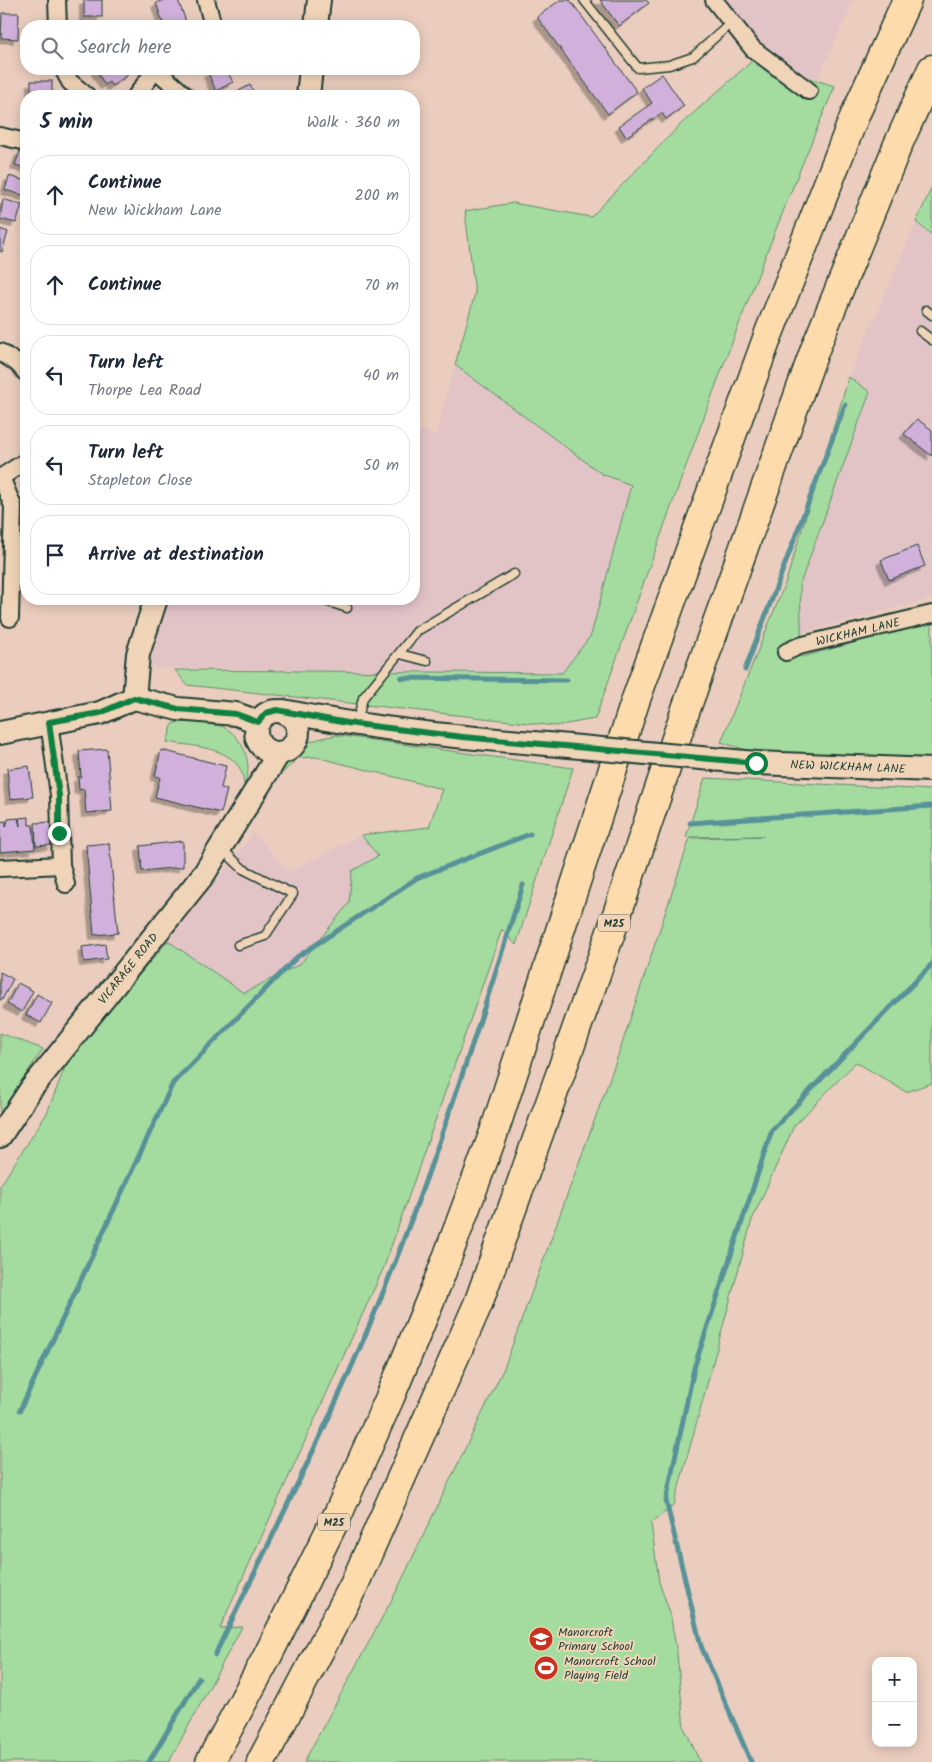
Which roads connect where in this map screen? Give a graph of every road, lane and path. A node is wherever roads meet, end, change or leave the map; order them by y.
1 (57, 0) edge
2 (206, 0) edge
3 (319, 0) edge
4 (584, 0) edge
5 (714, 0) edge
6 (907, 0) edge
7 (58, 20) edge
8 (211, 20) edge
9 (317, 20) edge
10 (732, 22) junction
11 (932, 69) edge
12 (66, 75) edge
13 (152, 75) edge
14 (163, 75) edge
15 (310, 75) edge
16 (80, 90) edge
17 (140, 90) edge
18 (179, 90) edge
19 (309, 90) edge
20 (809, 91) dead end
21 (0, 136) edge
22 (20, 141) edge
23 (920, 331) dead end
24 (932, 340) edge
25 (0, 352) edge
26 (20, 366) edge
27 (20, 465) edge
28 (0, 478) edge
29 (19, 521) edge
30 (514, 574) dead end
31 (154, 605) edge
32 (338, 605) edge
33 (347, 608) dead end
34 (932, 614) edge
35 (10, 618) dead end
36 (786, 652) dead end
37 (400, 654) junction
38 (427, 661) dead end
39 (134, 698) junction
40 (283, 711) junction
41 (49, 722) junction
42 (258, 722) junction
43 (352, 724) junction
44 (0, 733) edge
45 (298, 733) junction
46 (271, 750) junction
47 (932, 770) edge
48 (221, 848) junction
49 (61, 865) junction
50 (0, 868) edge
51 (66, 884) dead end
52 (238, 944) dead end
53 (0, 1136) edge
54 (210, 1762) edge
55 (261, 1762) edge

1 - 7 street
2 - 8 street
3 - 9 main road
4 - 10 lane
5 - 10 street
6 - 54 highway, M25
10 - 20 street
11 - 55 highway, M25
12 - 16 street
13 - 17 street
14 - 18 street
15 - 19 main road
21 - 22 street
23 - 24 lane
25 - 26 street
27 - 28 street
28 - 29 street
29 - 35 street
30 - 37 lane
31 - 39 main road
32 - 33 lane
34 - 36 street, WICKHAM LANE
37 - 38 lane
37 - 43 lane
39 - 41 main road
39 - 42 main road
40 - 42 main road
40 - 43 main road, NEW WICKHAM LANE
40 - 45 main road
41 - 44 main road
41 - 49 street
42 - 46 main road
43 - 45 main road, NEW WICKHAM LANE
43 - 47 main road, NEW WICKHAM LANE, bridge
45 - 46 main road
46 - 48 main road, VICARAGE ROAD
48 - 52 lane
48 - 53 main road, VICARAGE ROAD
49 - 50 street
49 - 51 street

